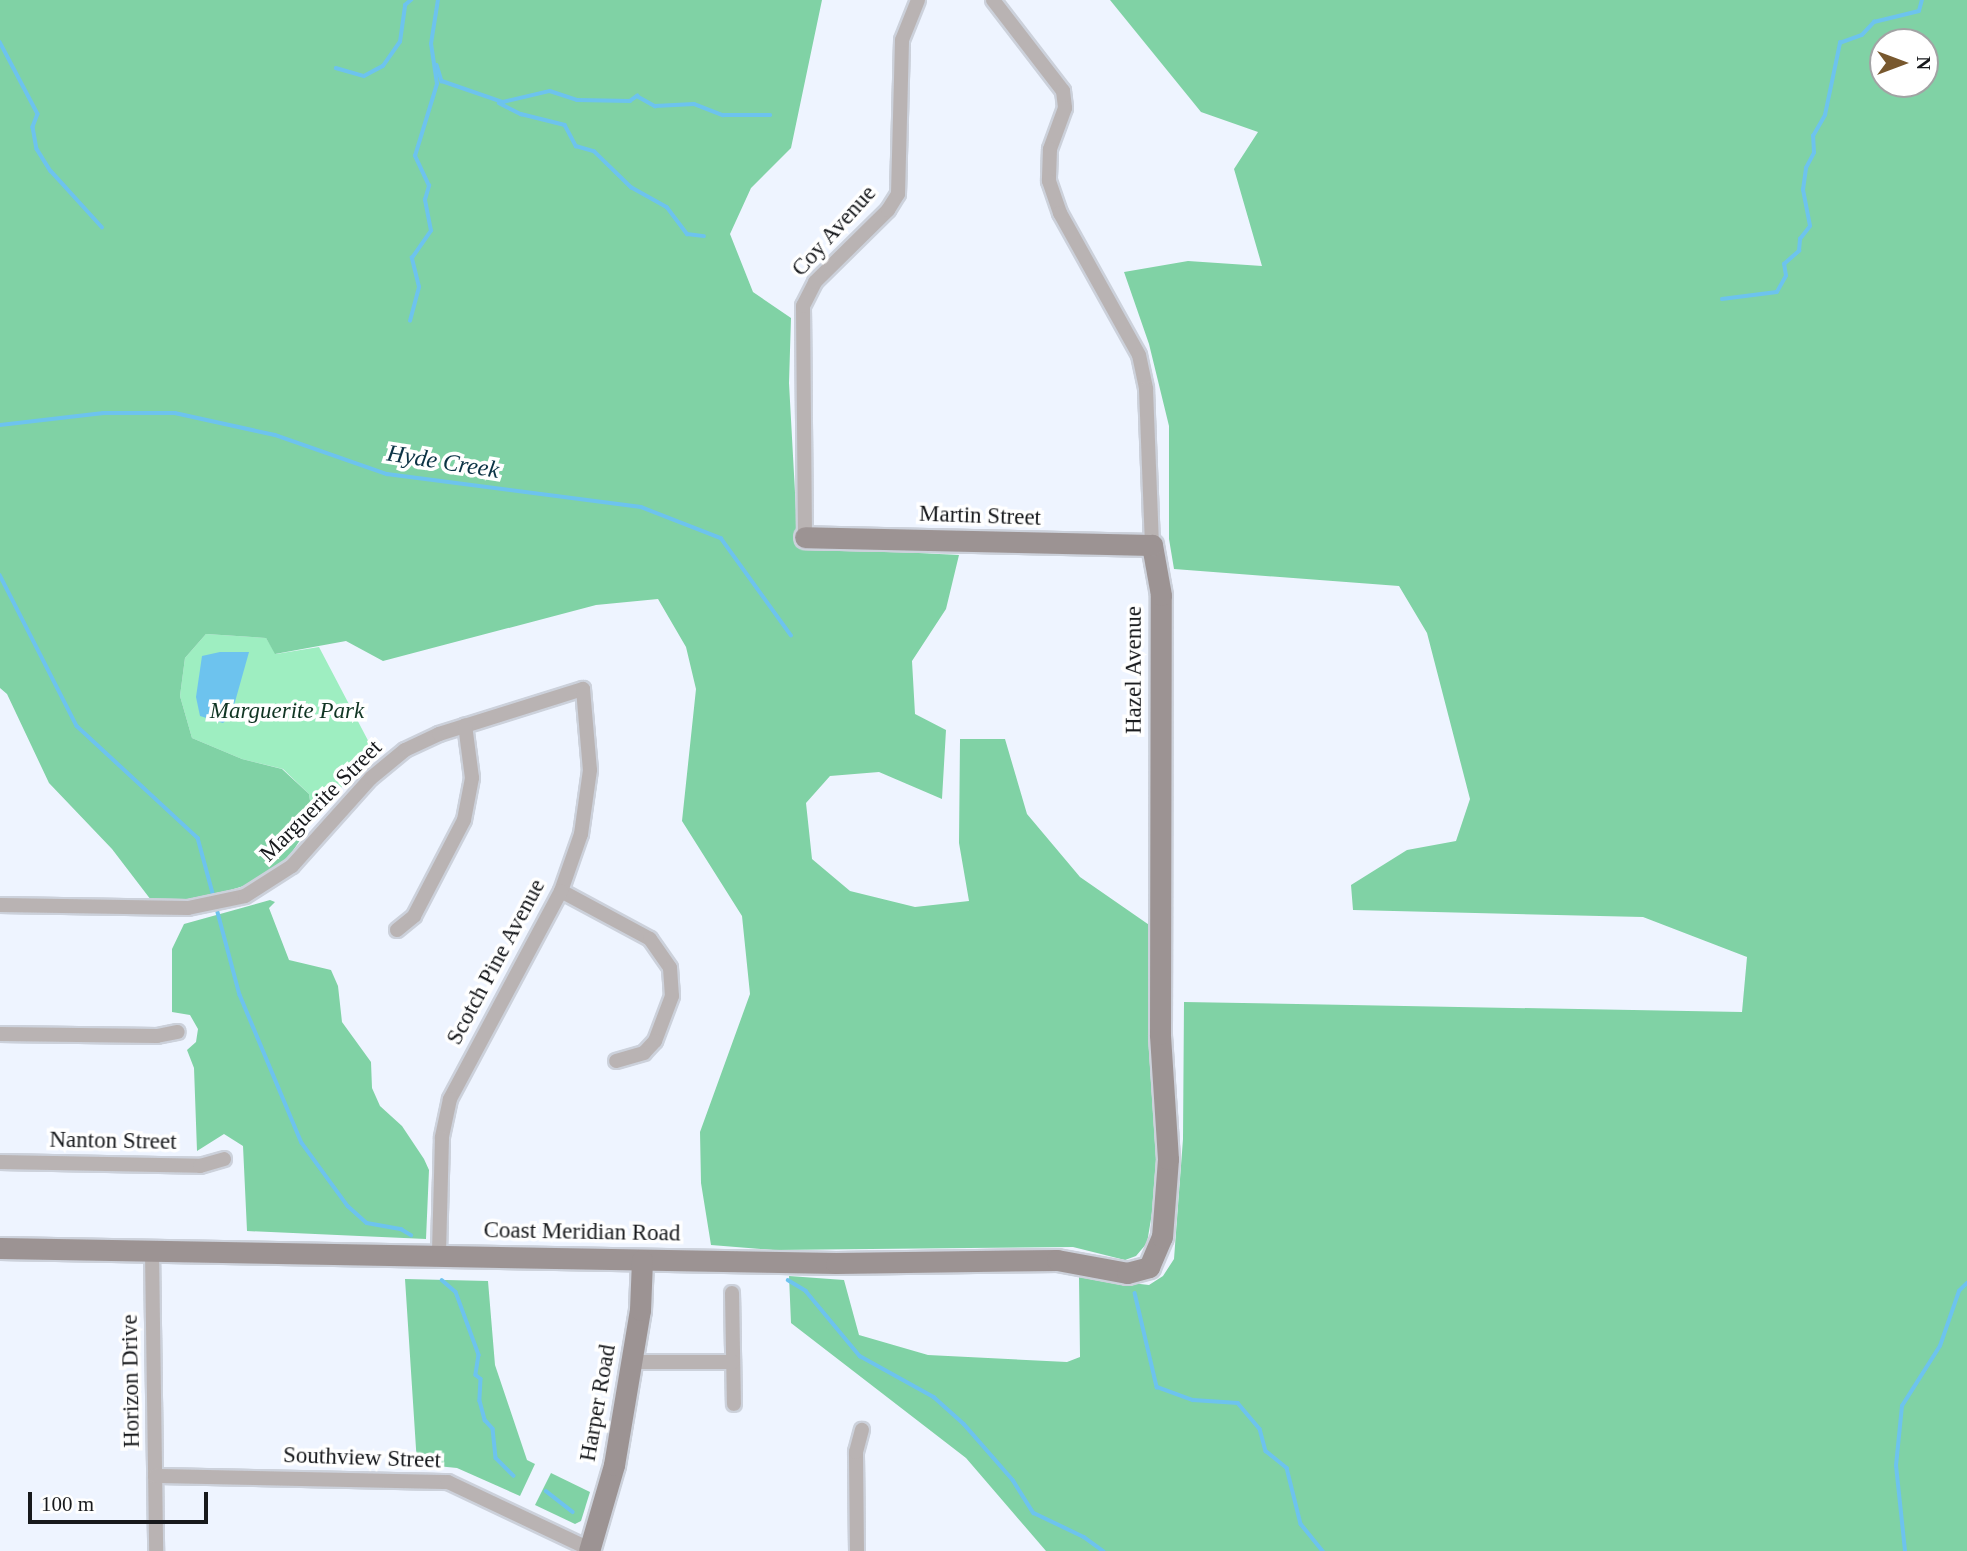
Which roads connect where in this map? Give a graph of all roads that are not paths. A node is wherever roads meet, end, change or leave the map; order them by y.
1 (918, 0) edge
2 (993, 0) edge
3 (805, 537) joint
4 (1153, 545) junction
5 (583, 688) joint
6 (465, 725) junction
7 (561, 891) junction
8 (0, 905) edge
9 (397, 930) dead end
10 (178, 1032) dead end
11 (0, 1034) edge
12 (616, 1061) dead end
13 (225, 1159) dead end
14 (0, 1163) edge
15 (0, 1248) edge
16 (152, 1252) junction
17 (439, 1256) junction
18 (1156, 1258) joint
19 (642, 1260) junction
20 (732, 1293) dead end
21 (633, 1362) junction
22 (733, 1362) junction
23 (733, 1404) dead end
24 (862, 1430) dead end
25 (155, 1476) junction
26 (591, 1550) edge
27 (156, 1551) edge
28 (857, 1551) edge

1 - 3 street, Coy Avenue
2 - 4 street, Hazel Avenue
3 - 4 street, Martin Street
4 - 18 street, Hazel Avenue
5 - 6 street, Marguerite Street
5 - 7 street, Scotch Pine Avenue
6 - 8 street, Marguerite Street
6 - 9 street
7 - 12 street
7 - 17 street, Scotch Pine Avenue
10 - 11 street
13 - 14 street, Nanton Street
15 - 16 street, Coast Meridian Road
16 - 17 street, Coast Meridian Road
16 - 25 street, Horizon Drive
17 - 19 street, Coast Meridian Road
18 - 19 street, Coast Meridian Road
19 - 21 street, Harper Road
20 - 22 street
21 - 22 street
21 - 26 street, Harper Road
22 - 23 street
24 - 28 street
25 - 26 street, Southview Street
25 - 27 street, Horizon Drive

